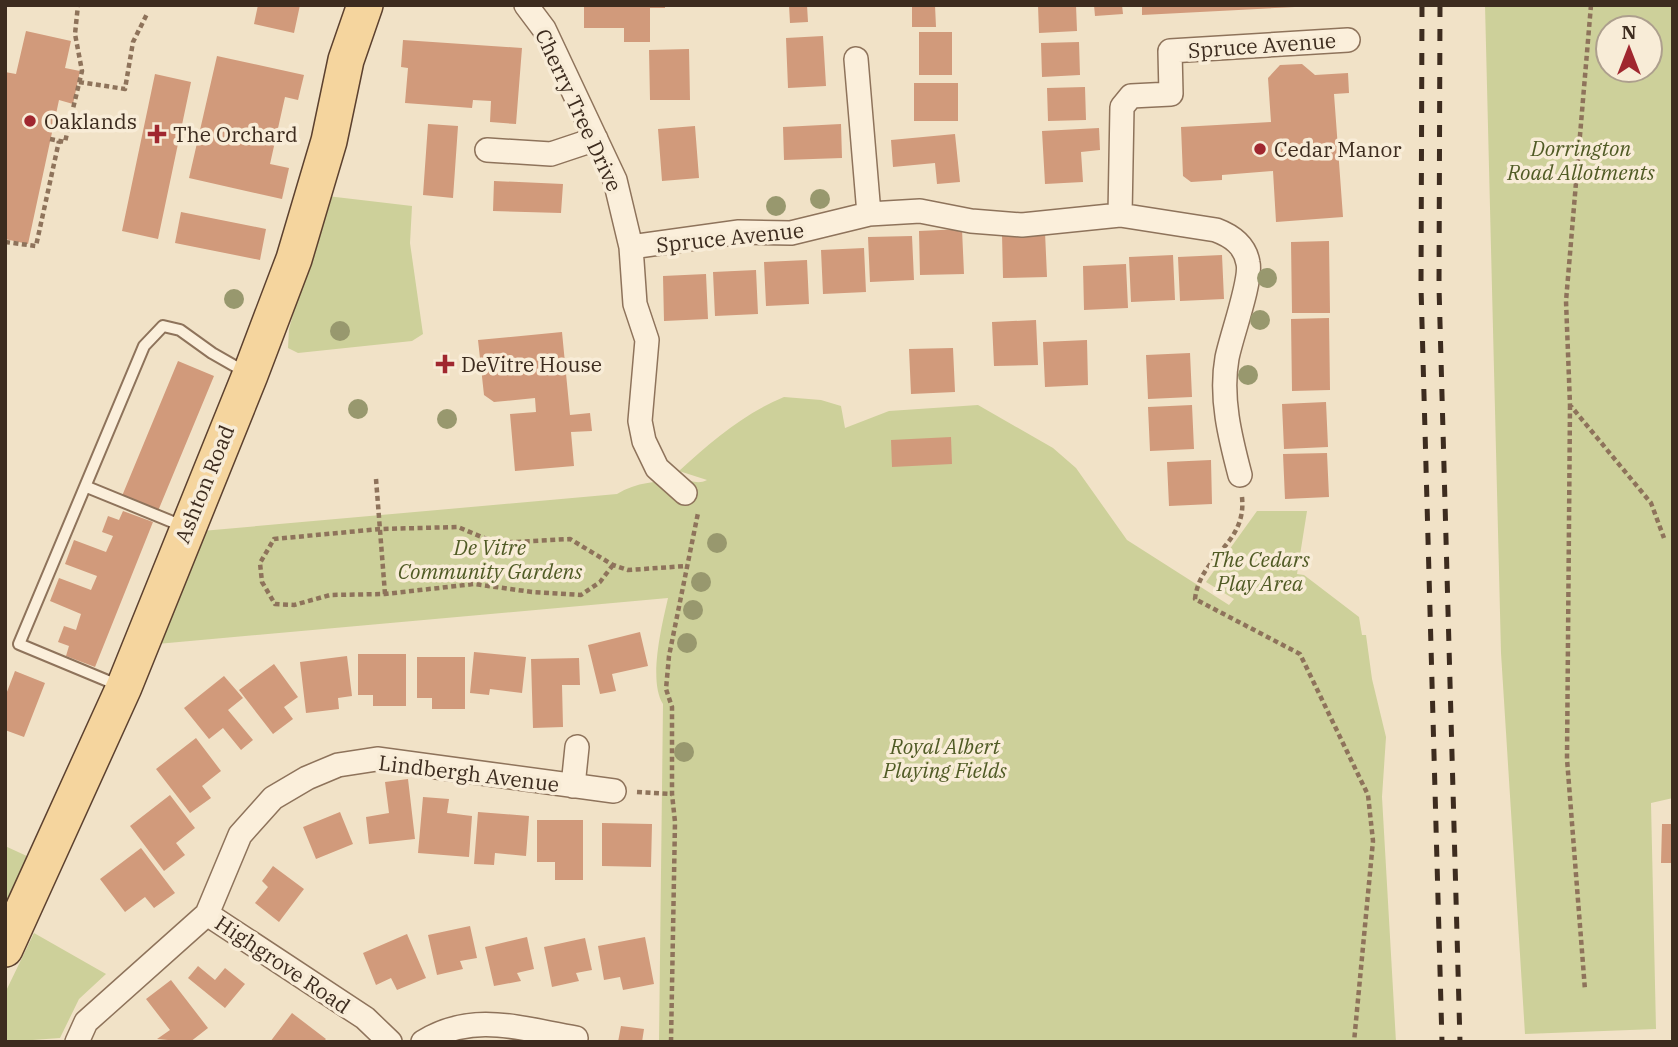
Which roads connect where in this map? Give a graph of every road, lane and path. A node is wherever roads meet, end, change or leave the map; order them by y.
1 (78, 5) edge
2 (365, 5) edge
3 (526, 5) edge
4 (1591, 5) edge
5 (147, 14) dead end
6 (1348, 40) dead end
7 (856, 59) dead end
8 (79, 82) junction
9 (50, 139) dead end
10 (596, 139) junction
11 (59, 141) junction
12 (487, 150) dead end
13 (869, 214) junction
14 (1120, 215) junction
15 (5, 242) edge
16 (631, 247) junction
17 (250, 374) junction
18 (1570, 405) junction
19 (1240, 475) joint
20 (376, 479) dead end
21 (87, 487) junction
22 (685, 493) joint
23 (186, 528) junction
24 (380, 529) junction
25 (1664, 538) dead end
26 (612, 565) junction
27 (687, 566) junction
28 (384, 594) junction
29 (124, 687) junction
30 (577, 747) dead end
31 (573, 786) junction
32 (614, 791) joint
33 (671, 794) junction
34 (207, 914) junction
35 (5, 948) edge
36 (1585, 990) dead end
37 (576, 1038) dead end
38 (76, 1042) edge
39 (390, 1042) edge
40 (423, 1042) edge
41 (671, 1042) edge
42 (1354, 1042) edge

1 - 8 path
2 - 17 main road, Ashton Road
3 - 10 street, Cherry Tree Drive
4 - 18 path
5 - 8 path
6 - 14 street, Spruce Avenue
7 - 13 street
8 - 11 path
9 - 11 path
10 - 12 street
10 - 16 street, Cherry Tree Drive
11 - 15 path
13 - 14 street, Spruce Avenue
13 - 16 street, Spruce Avenue
14 - 19 street, Spruce Avenue
16 - 22 street, Cherry Tree Drive
17 - 21 lane
17 - 23 main road, Ashton Road
18 - 25 path
18 - 36 path
19 - 42 path
20 - 24 path
21 - 23 lane
21 - 29 lane
22 - 27 path
23 - 29 main road, Ashton Road
24 - 26 path
24 - 28 path
24 - 28 path
26 - 27 path
26 - 28 path
27 - 33 path
29 - 35 main road, Ashton Road
30 - 31 street, Lindbergh Avenue
31 - 32 street, Lindbergh Avenue
31 - 34 street, Lindbergh Avenue
32 - 33 path
33 - 41 path
34 - 38 street, Lindbergh Avenue
34 - 39 street, Highgrove Road
37 - 40 street

